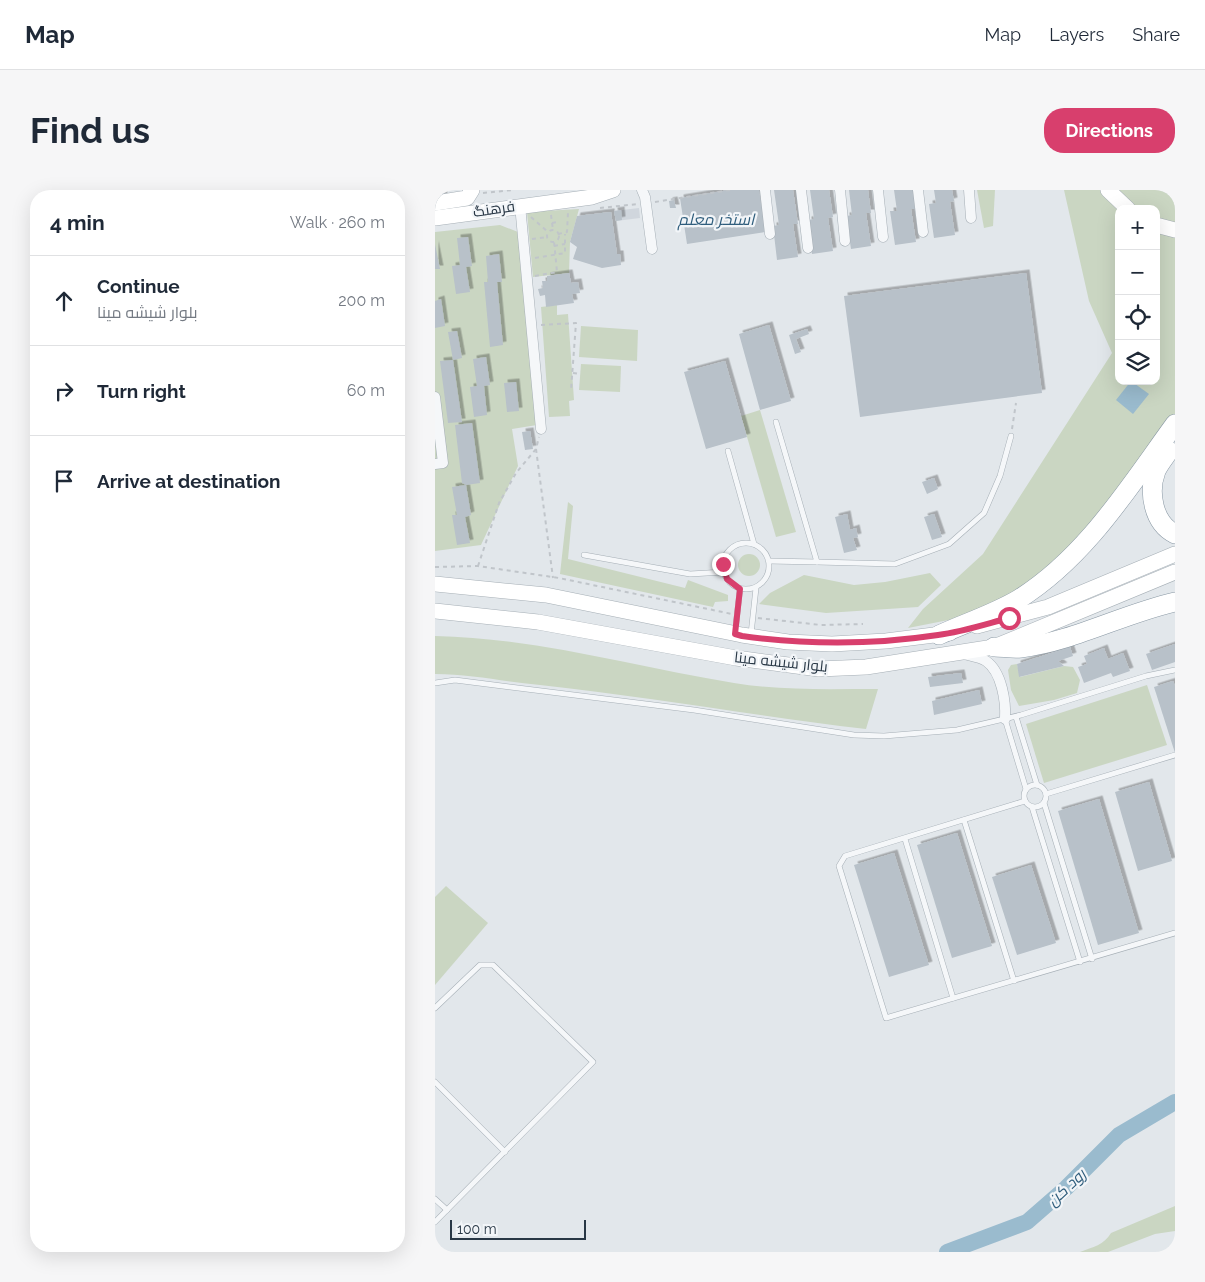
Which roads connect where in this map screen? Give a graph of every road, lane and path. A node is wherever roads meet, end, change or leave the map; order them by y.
1 (513, 190) edge
2 (545, 190) edge
3 (613, 190) edge
4 (641, 190) edge
5 (765, 190) edge
6 (801, 190) edge
7 (840, 190) edge
8 (878, 190) edge
9 (918, 190) edge
10 (969, 190) edge
11 (1108, 190) edge
12 (472, 198) edge
13 (435, 203) edge
14 (520, 205) junction
15 (1124, 205) edge
16 (557, 212) dead end
17 (562, 212) dead end
18 (534, 214) dead end
19 (435, 218) edge
20 (971, 218) dead end
21 (557, 222) dead end
22 (552, 223) junction
23 (1160, 226) edge
24 (553, 230) junction
25 (1175, 230) edge
26 (548, 232) junction
27 (923, 232) dead end
28 (565, 233) junction
29 (558, 234) junction
30 (770, 234) dead end
31 (547, 237) junction
32 (883, 237) dead end
33 (531, 239) dead end
34 (845, 241) dead end
35 (553, 242) junction
36 (565, 244) junction
37 (554, 246) junction
38 (808, 248) dead end
39 (652, 249) dead end
40 (555, 255) junction
41 (533, 259) dead end
42 (534, 269) dead end
43 (539, 325) dead end
44 (576, 332) junction
45 (581, 332) dead end
46 (573, 373) junction
47 (580, 374) dead end
48 (571, 390) dead end
49 (435, 397) edge
50 (1016, 403) dead end
51 (776, 422) dead end
52 (1175, 424) edge
53 (541, 429) joint
54 (1011, 436) joint
55 (1175, 444) edge
56 (536, 449) junction
57 (728, 451) dead end
58 (435, 464) edge
59 (1175, 534) edge
60 (755, 544) junction
61 (1175, 554) edge
62 (584, 555) dead end
63 (769, 561) junction
64 (817, 562) junction
65 (478, 566) junction
66 (435, 567) edge
67 (724, 572) junction
68 (1175, 572) edge
69 (553, 578) junction
70 (435, 584) edge
71 (756, 588) junction
72 (740, 589) junction
73 (1175, 602) edge
74 (435, 611) edge
75 (737, 615) junction
76 (753, 617) junction
77 (863, 624) dead end
78 (735, 634) junction
79 (939, 635) junction
80 (750, 637) junction
81 (994, 647) junction
82 (958, 653) junction
83 (1175, 670) edge
84 (435, 683) edge
85 (1016, 717) junction
86 (1005, 719) junction
87 (1175, 755) edge
88 (1037, 785) junction
89 (1026, 789) junction
90 (1046, 794) junction
91 (1025, 801) junction
92 (1043, 803) junction
93 (1032, 807) junction
94 (964, 820) junction
95 (905, 839) junction
96 (1175, 933) edge
97 (1092, 959) junction
98 (1080, 962) junction
99 (1014, 981) junction
100 (953, 998) junction
101 (435, 1008) edge
102 (435, 1082) edge
103 (505, 1152) junction
104 (435, 1199) edge
105 (447, 1210) junction
106 (435, 1222) edge

1 - 12 path
2 - 14 main road
3 - 14 main road, فرهنگ
4 - 39 street
5 - 30 street
6 - 38 street
7 - 34 street
8 - 32 street
9 - 27 street
10 - 20 street
11 - 15 main road
12 - 13 main road
12 - 14 main road, فرهنگ
12 - 19 main road, فرهنگ
14 - 53 street
16 - 22 path
17 - 28 path
18 - 26 path
21 - 22 path
22 - 24 path
23 - 25 main road
24 - 26 path
24 - 29 path
26 - 31 path
28 - 29 path
28 - 36 path
29 - 35 path
31 - 33 path
31 - 35 path
35 - 37 path
36 - 37 path
36 - 40 path
37 - 40 path
40 - 41 path
40 - 42 path
43 - 44 path
44 - 45 path
44 - 46 path
46 - 47 path
46 - 48 path
49 - 58 street
50 - 54 path
51 - 64 lane
52 - 79 highway
53 - 56 path
54 - 64 lane
55 - 59 highway
56 - 65 path
56 - 69 path
57 - 60 lane
60 - 63 lane
60 - 67 lane
61 - 79 main road, بلوار شیشه مینا
62 - 67 lane
63 - 64 lane
63 - 71 lane
65 - 66 path
65 - 69 path
67 - 72 lane
68 - 81 main road, بلوار شیشه مینا
69 - 75 path
70 - 78 main road, بلوار شیشه مینا
71 - 72 lane
71 - 76 lane
72 - 75 lane
73 - 81 highway
74 - 82 main road, بلوار شیشه مینا
75 - 78 lane
76 - 77 path
76 - 80 lane
78 - 80 main road, بلوار شیشه مینا
79 - 80 main road, بلوار شیشه مینا
81 - 82 main road, بلوار شیشه مینا
82 - 86 street
83 - 85 lane
84 - 86 lane
85 - 86 lane
85 - 88 lane
86 - 89 lane
87 - 90 lane
88 - 89 lane
88 - 90 lane
89 - 91 lane
90 - 92 lane
91 - 93 lane
91 - 94 lane
92 - 93 lane
92 - 97 lane
93 - 98 lane
94 - 95 lane
94 - 99 lane
95 - 100 lane
95 - 100 lane
96 - 97 lane
97 - 98 lane
98 - 99 lane
99 - 100 lane
101 - 103 lane
102 - 103 lane
103 - 105 lane
104 - 105 lane
105 - 106 lane

